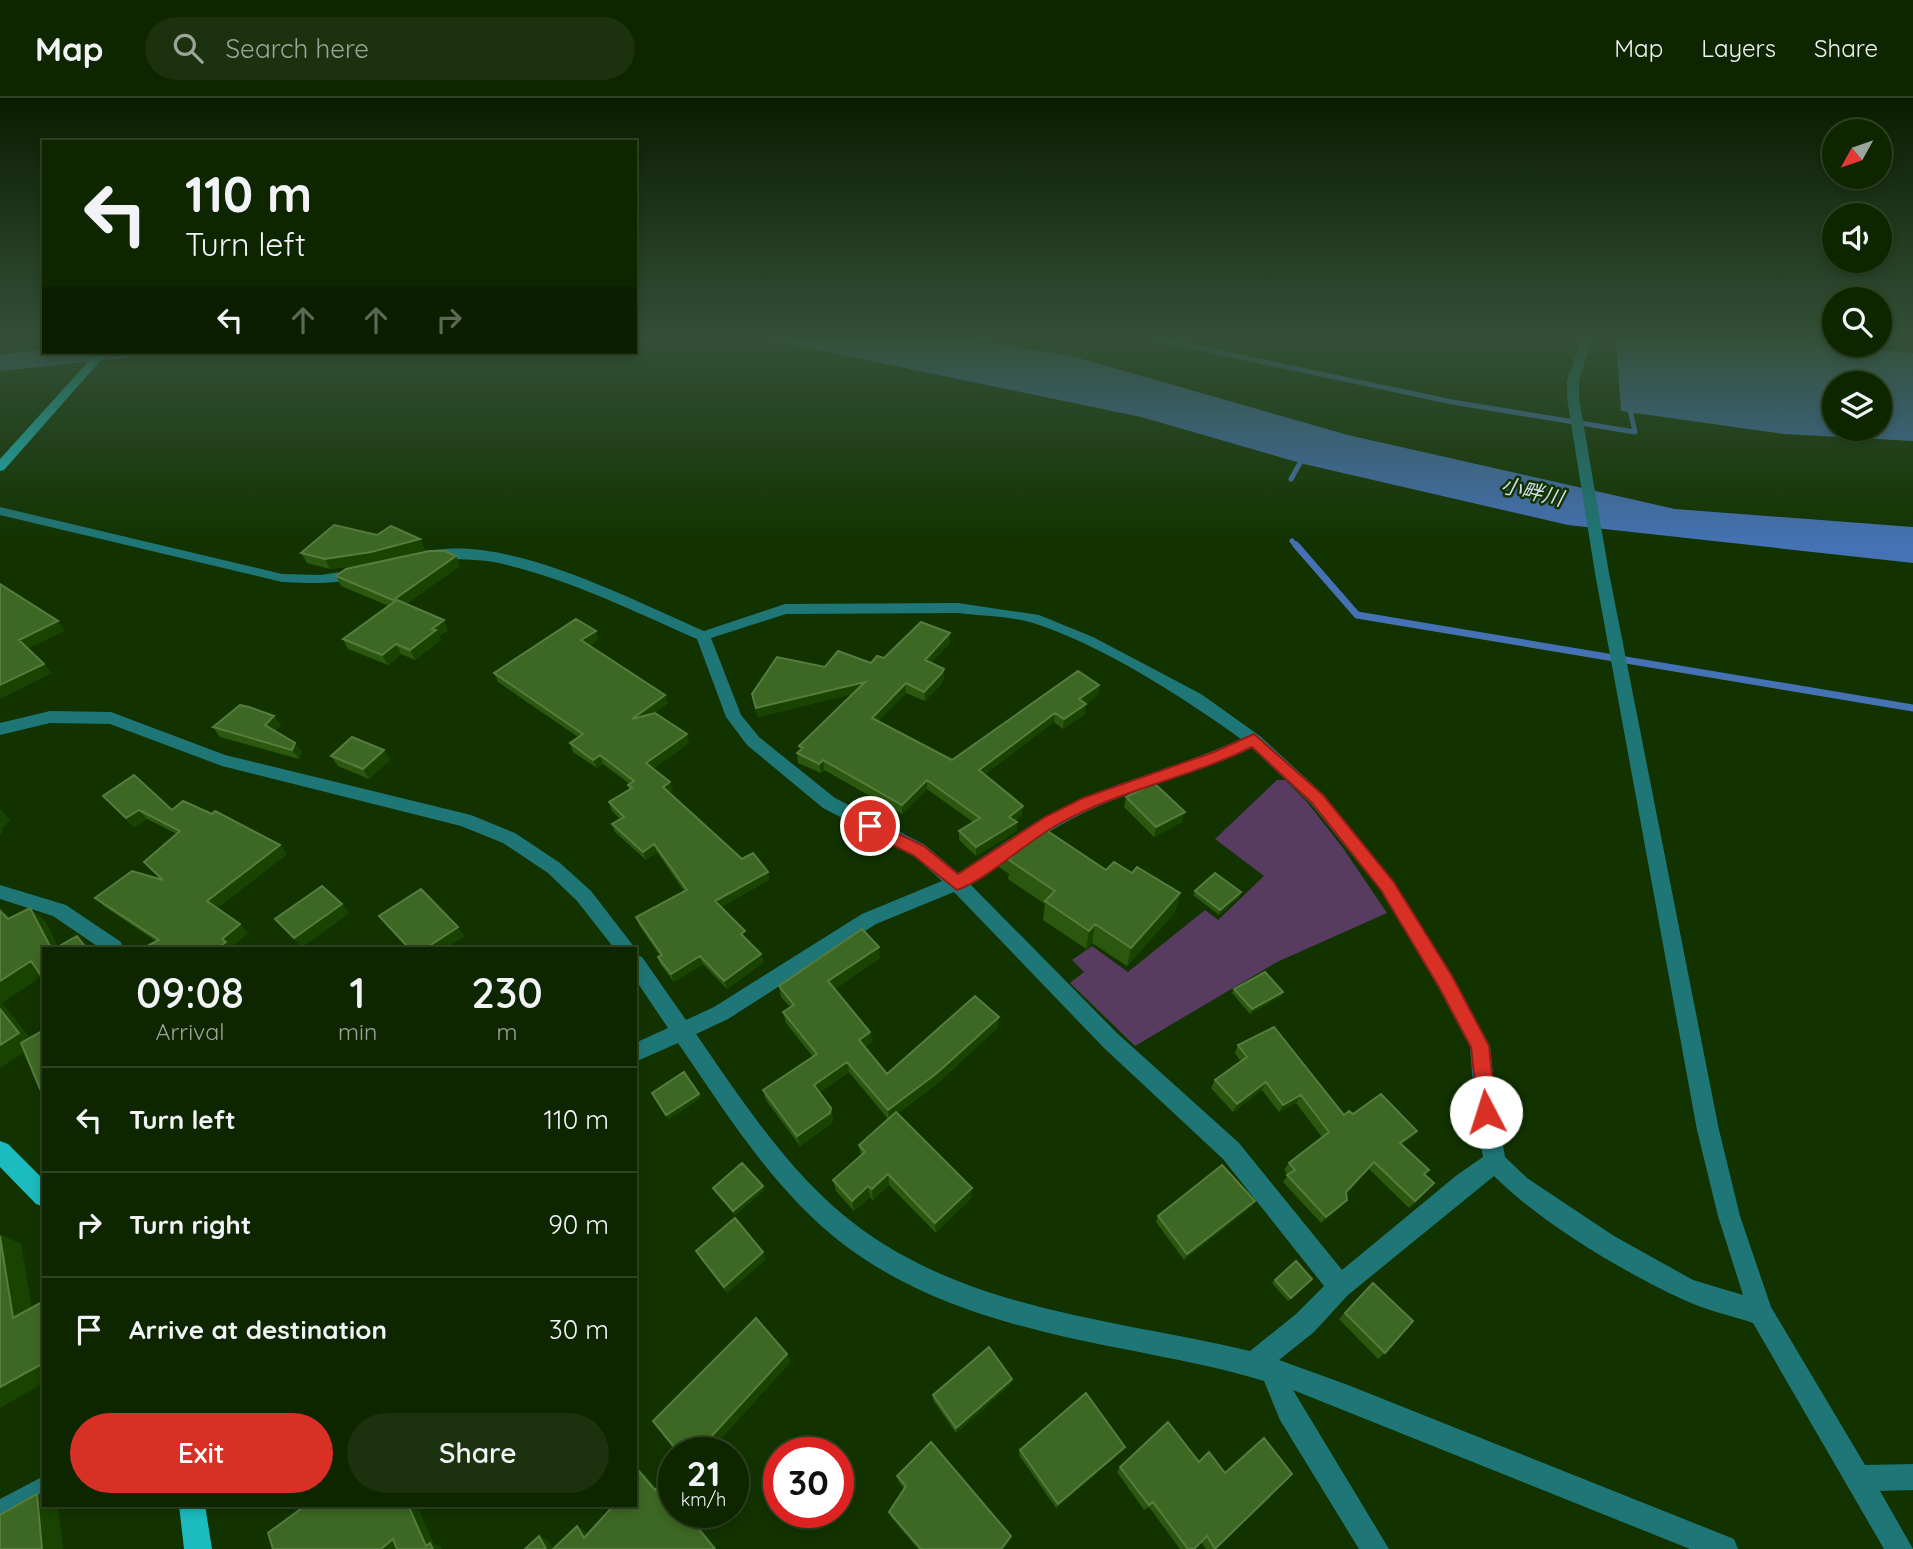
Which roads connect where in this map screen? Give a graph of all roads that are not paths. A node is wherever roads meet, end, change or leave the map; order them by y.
1 (53, 408) edge
2 (1577, 408) edge
3 (0, 467) edge
4 (0, 511) edge
5 (411, 559) edge
6 (378, 569) edge
7 (702, 636) junction
8 (0, 729) edge
9 (1254, 740) junction
10 (957, 883) junction
11 (0, 892) edge
12 (113, 947) edge
13 (624, 947) edge
14 (637, 966) edge
15 (684, 1032) junction
16 (637, 1052) edge
17 (0, 1152) edge
18 (1496, 1162) junction
19 (42, 1194) edge
20 (1340, 1287) junction
21 (1761, 1313) junction
22 (1264, 1369) junction
23 (1913, 1477) edge
24 (1857, 1479) junction
25 (42, 1490) edge
26 (192, 1507) edge
27 (0, 1514) edge
28 (198, 1549) edge
29 (1375, 1549) edge
30 (1724, 1549) edge
31 (1899, 1549) edge

1 - 3 main road
2 - 21 street
4 - 6 street
5 - 7 street
7 - 9 street
7 - 10 street
8 - 13 street
9 - 10 street
9 - 18 street
10 - 15 street
10 - 20 street
11 - 12 street
14 - 15 street
15 - 16 street
15 - 22 street
17 - 19 main road
18 - 20 street
18 - 21 street
20 - 22 street
21 - 24 street
22 - 29 street
22 - 30 street
23 - 24 street
24 - 31 street
25 - 27 street
26 - 28 main road

